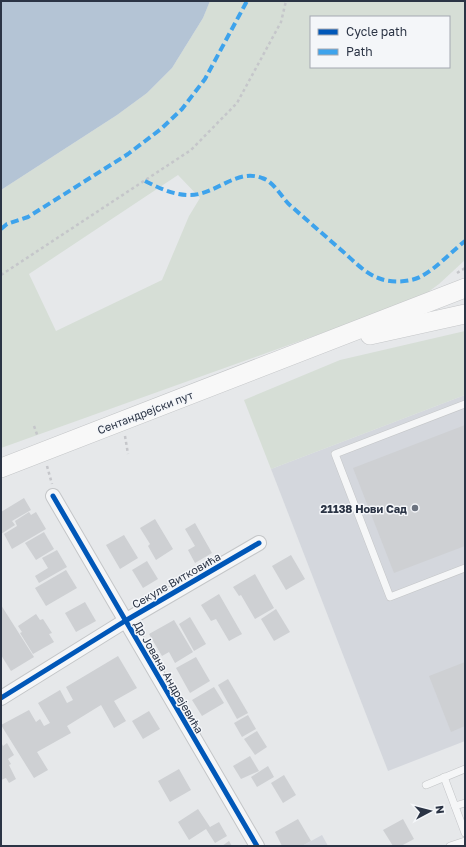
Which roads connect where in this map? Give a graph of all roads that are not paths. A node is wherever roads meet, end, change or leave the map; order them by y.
1 (461, 283) edge
2 (465, 314) edge
3 (290, 356) junction
4 (465, 404) edge
5 (1, 468) edge
6 (53, 496) dead end
7 (259, 543) dead end
8 (465, 568) edge
9 (125, 621) junction
10 (1, 698) edge
11 (465, 769) edge
12 (444, 777) junction
13 (426, 785) dead end
14 (465, 803) edge
15 (455, 806) junction
16 (465, 833) edge
17 (465, 841) edge
18 (257, 846) edge
19 (450, 846) edge

1 - 3 main road, Сентандрејски пут
2 - 3 main road, Сентандрејски пут
3 - 5 main road, Сентандрејски пут
4 - 8 lane
6 - 9 street, Др Јована Андрејевића
7 - 9 street, Секуле Витковића
9 - 10 street, Секуле Витковића
9 - 18 street, Др Јована Андрејевића
11 - 12 lane
12 - 13 lane
12 - 15 lane
14 - 15 lane
15 - 16 lane
17 - 19 lane

